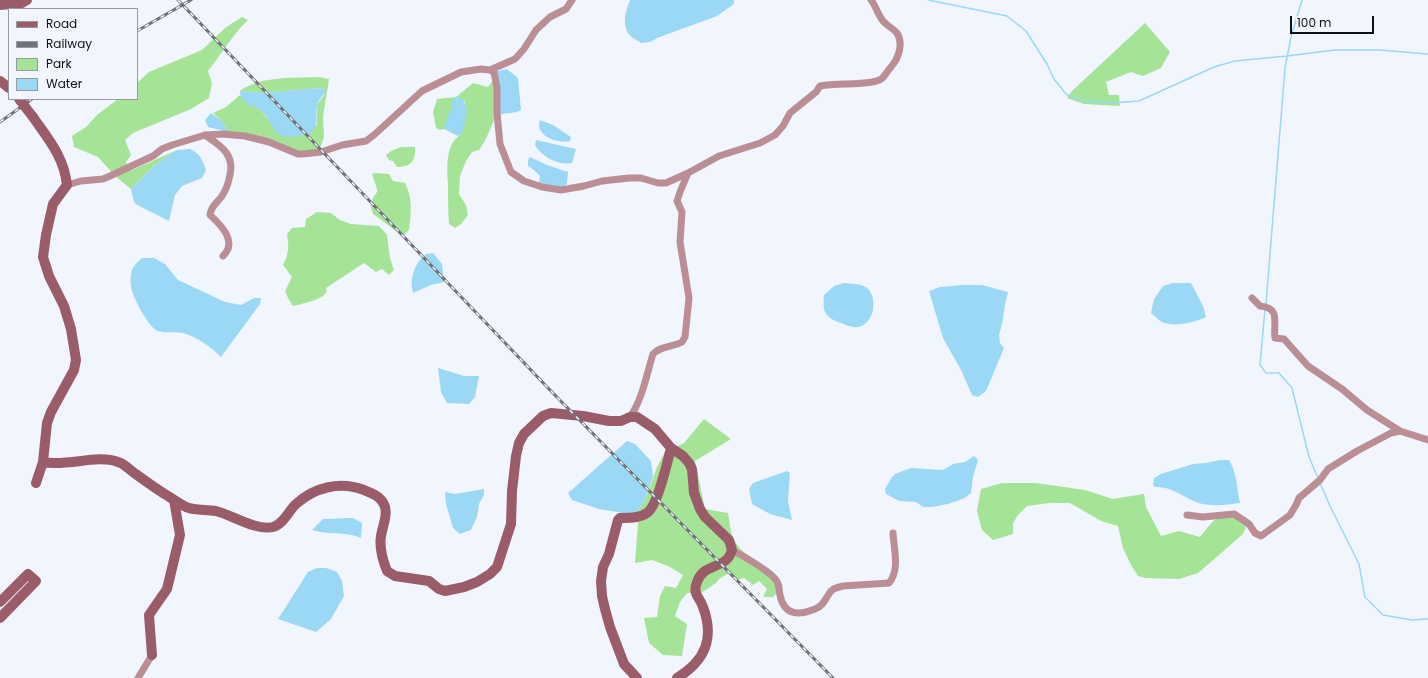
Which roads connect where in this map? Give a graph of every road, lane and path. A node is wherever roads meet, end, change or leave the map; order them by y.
1 (27, 0) edge
2 (572, 0) edge
3 (871, 0) edge
4 (0, 5) edge
5 (490, 70) junction
6 (0, 81) edge
7 (8, 87) edge
8 (20, 100) edge
9 (205, 135) junction
10 (688, 173) junction
11 (68, 185) junction
12 (223, 256) dead end
13 (1252, 298) dead end
14 (630, 417) junction
15 (1400, 431) junction
16 (1428, 440) edge
17 (671, 448) junction
18 (43, 462) junction
19 (36, 483) dead end
20 (174, 500) junction
21 (1186, 515) dead end
22 (893, 534) dead end
23 (732, 550) junction
24 (0, 602) edge
25 (0, 618) edge
26 (152, 655) joint
27 (138, 678) edge
28 (637, 678) edge
29 (677, 678) edge

1 - 4 street
2 - 5 street
3 - 10 street
5 - 9 street
5 - 10 street
6 - 7 street
8 - 11 street, bridge
9 - 11 street
9 - 12 street
10 - 14 street
11 - 18 street
13 - 15 street
14 - 17 street
14 - 20 street
15 - 16 street
15 - 21 street
17 - 23 street
17 - 28 street
18 - 19 street
18 - 20 street
20 - 26 street
22 - 23 street
23 - 29 street
24 - 25 street
26 - 27 street

